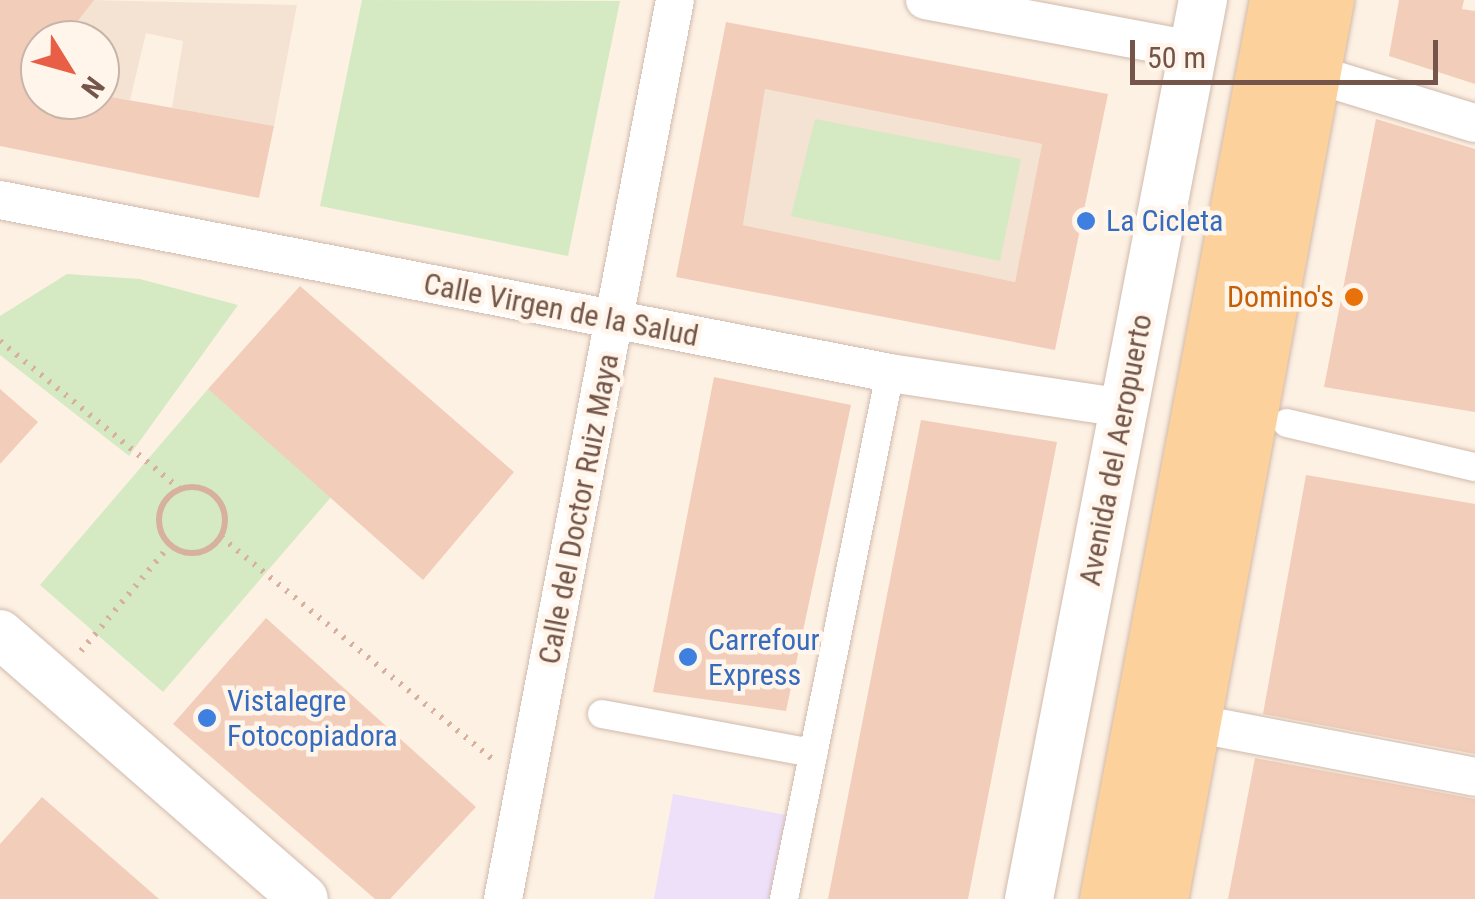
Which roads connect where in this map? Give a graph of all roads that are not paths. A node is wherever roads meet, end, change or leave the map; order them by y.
1 (675, 0) edge
2 (924, 0) edge
3 (1202, 0) edge
4 (1276, 0) edge
5 (1326, 0) edge
6 (1193, 50) junction
7 (1311, 73) junction
8 (1475, 123) edge
9 (0, 200) edge
10 (616, 320) junction
11 (890, 373) junction
12 (1124, 408) junction
13 (1287, 422) dead end
14 (1475, 467) edge
15 (6, 652) edge
16 (602, 714) dead end
17 (1193, 723) junction
18 (813, 754) junction
19 (1475, 777) edge
20 (304, 899) edge
21 (503, 899) edge
22 (784, 899) edge
23 (1030, 899) edge
24 (1107, 899) edge
25 (1160, 899) edge

1 - 10 street, Calle del Doctor Ruiz Maya
2 - 6 street
3 - 6 street, Avenida del Aeropuerto
4 - 24 main road
5 - 7 main road
6 - 12 street, Avenida del Aeropuerto
7 - 8 street
7 - 17 main road
9 - 10 street, Calle Virgen de la Salud
10 - 11 street, Calle Virgen de la Salud
10 - 21 street, Calle del Doctor Ruiz Maya
11 - 12 street, Calle Virgen de la Salud
11 - 18 street
12 - 23 street, Avenida del Aeropuerto
13 - 14 street
15 - 20 street
16 - 18 street
17 - 19 street
17 - 25 main road
18 - 22 street

